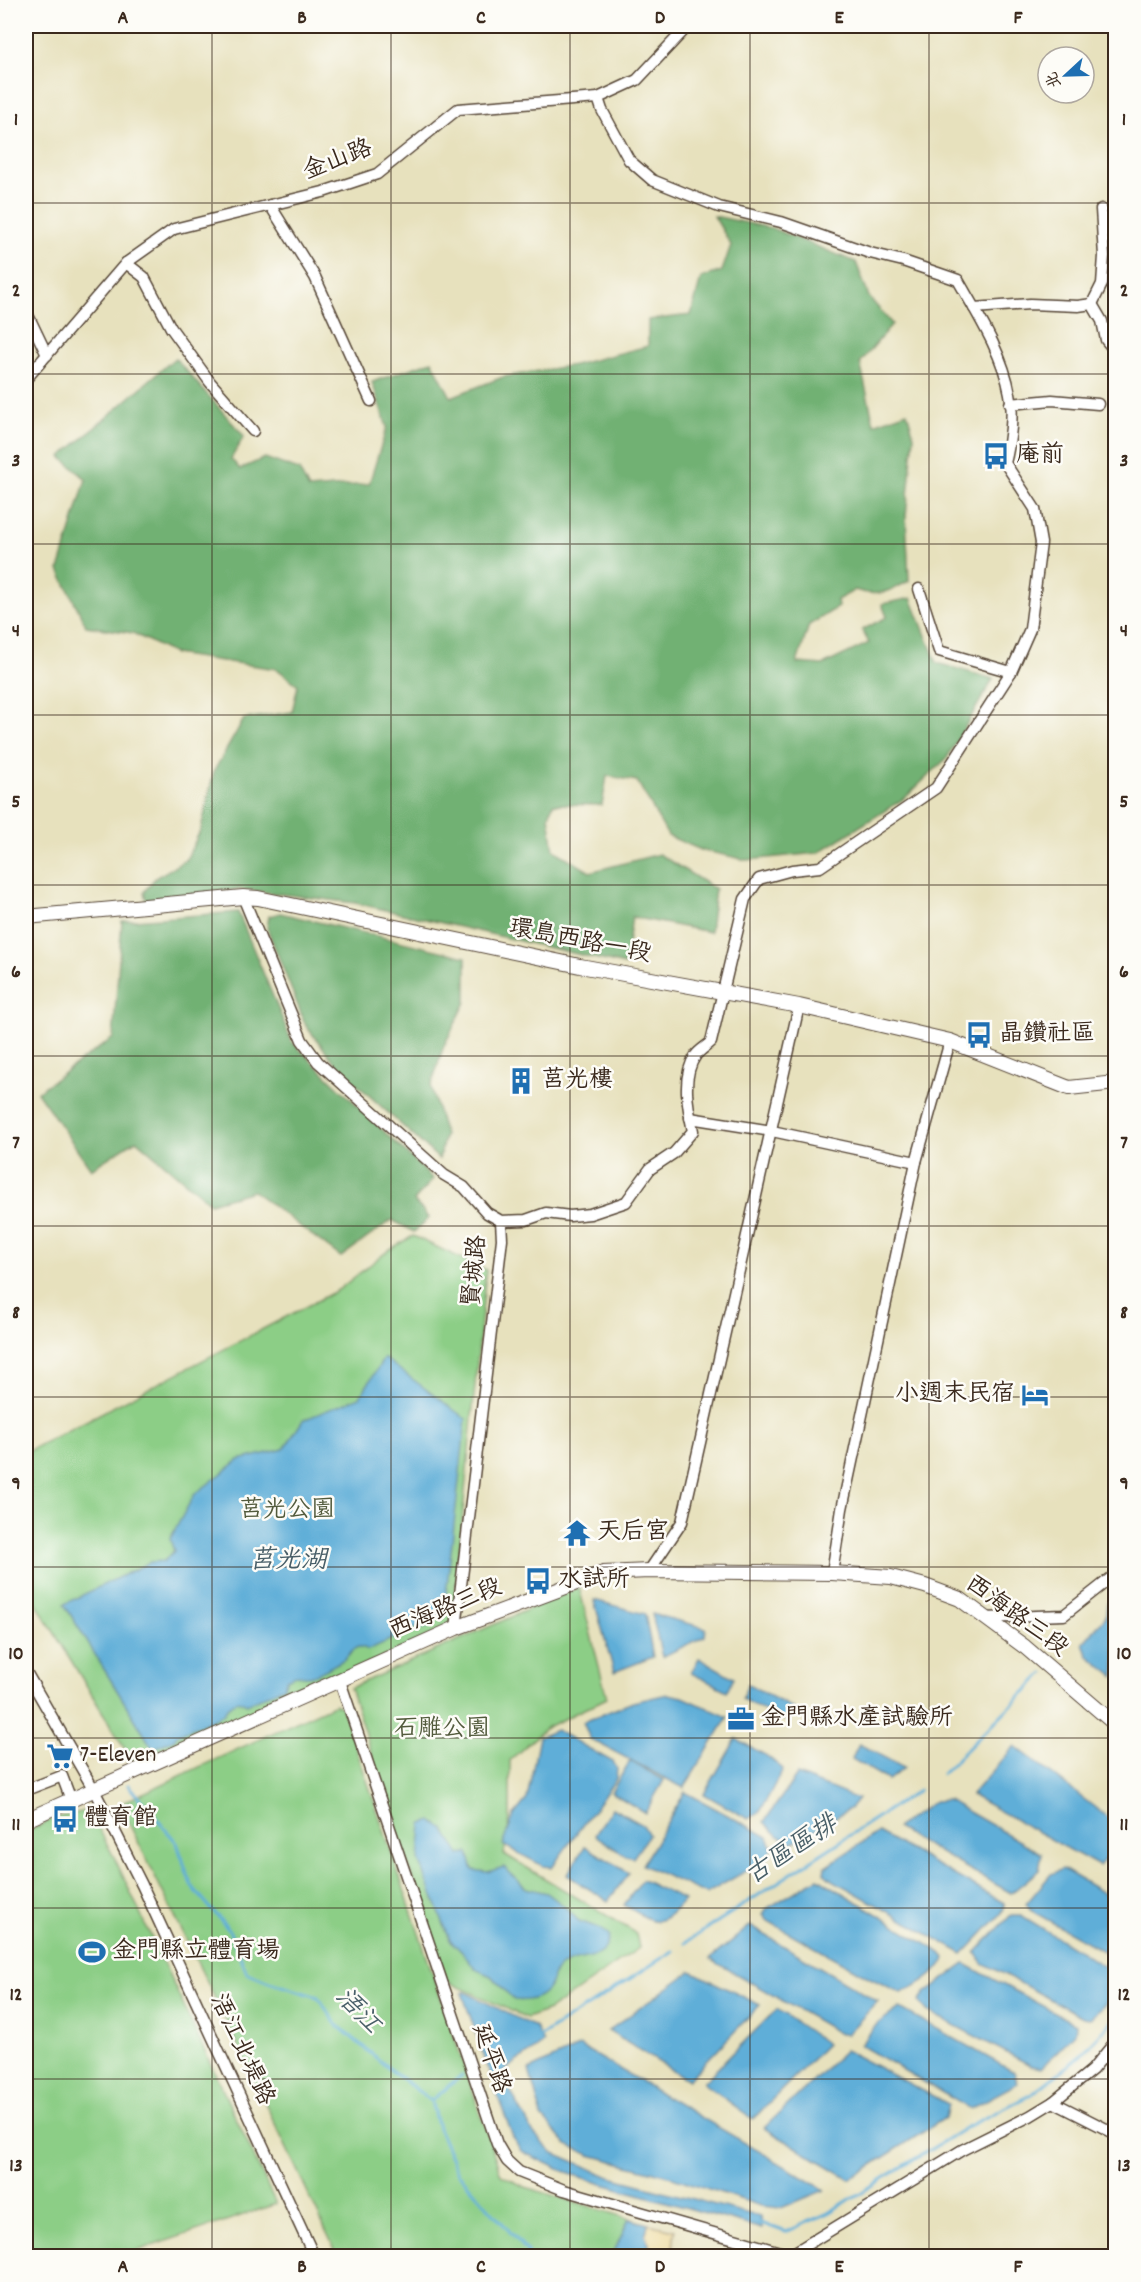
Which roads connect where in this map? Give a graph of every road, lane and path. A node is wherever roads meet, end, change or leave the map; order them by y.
1 (688, 26) edge
2 (598, 98) junction
3 (270, 205) junction
4 (1101, 209) dead end
5 (126, 263) junction
6 (1092, 304) junction
7 (974, 308) junction
8 (26, 311) edge
9 (1116, 352) edge
10 (47, 355) junction
11 (26, 379) edge
12 (371, 401) dead end
13 (1010, 404) junction
14 (1098, 404) dead end
15 (254, 431) dead end
16 (919, 589) dead end
17 (1011, 672) junction
18 (243, 897) junction
19 (26, 917) edge
20 (723, 992) junction
21 (799, 1006) junction
22 (950, 1041) junction
23 (1116, 1083) edge
24 (690, 1118) junction
25 (771, 1131) junction
26 (916, 1162) junction
27 (501, 1221) junction
28 (649, 1571) junction
29 (832, 1573) junction
30 (1116, 1574) edge
31 (986, 1618) junction
32 (456, 1628) junction
33 (26, 1672) edge
34 (340, 1681) junction
35 (29, 1686) edge
36 (1116, 1725) edge
37 (26, 1790) edge
38 (94, 1790) junction
39 (71, 1800) junction
40 (26, 1820) edge
41 (1116, 2041) edge
42 (1053, 2102) junction
43 (1116, 2134) edge
44 (314, 2256) edge
45 (792, 2256) edge

1 - 2 street, 金山路
2 - 3 street, 金山路
2 - 7 street, 賢城路
3 - 5 street, 金山路
3 - 12 street
4 - 6 street
5 - 10 street, 金山路
5 - 15 street
6 - 7 street
6 - 9 street
7 - 13 street, 賢城路
8 - 10 street
10 - 11 street, 金山路
13 - 14 street
13 - 17 street, 賢城路
16 - 17 street
17 - 20 street, 賢城路
18 - 19 main road, 環島西路一段
18 - 20 main road, 環島西路一段
18 - 27 street
20 - 21 main road, 環島西路一段
20 - 24 street, 賢城路
21 - 22 main road, 環島西路一段
21 - 25 street
22 - 23 main road, 環島西路一段
22 - 26 street
24 - 25 street
24 - 27 street, 賢城路
25 - 26 street
25 - 28 street
26 - 29 street
27 - 32 street, 賢城路
28 - 29 main road, 西海路三段
28 - 32 main road, 西海路三段
29 - 31 main road, 西海路三段
30 - 31 street
31 - 36 main road, 西海路三段
32 - 34 main road, 西海路三段
33 - 35 street, 浯江北堤路
34 - 38 main road, 西海路三段
34 - 45 street, 延平路
35 - 38 street, 浯江北堤路
37 - 39 street
38 - 39 main road, 西海路三段
38 - 44 street, 浯江北堤路
39 - 40 main road, 西海路三段
41 - 42 street
42 - 43 street
42 - 45 street

